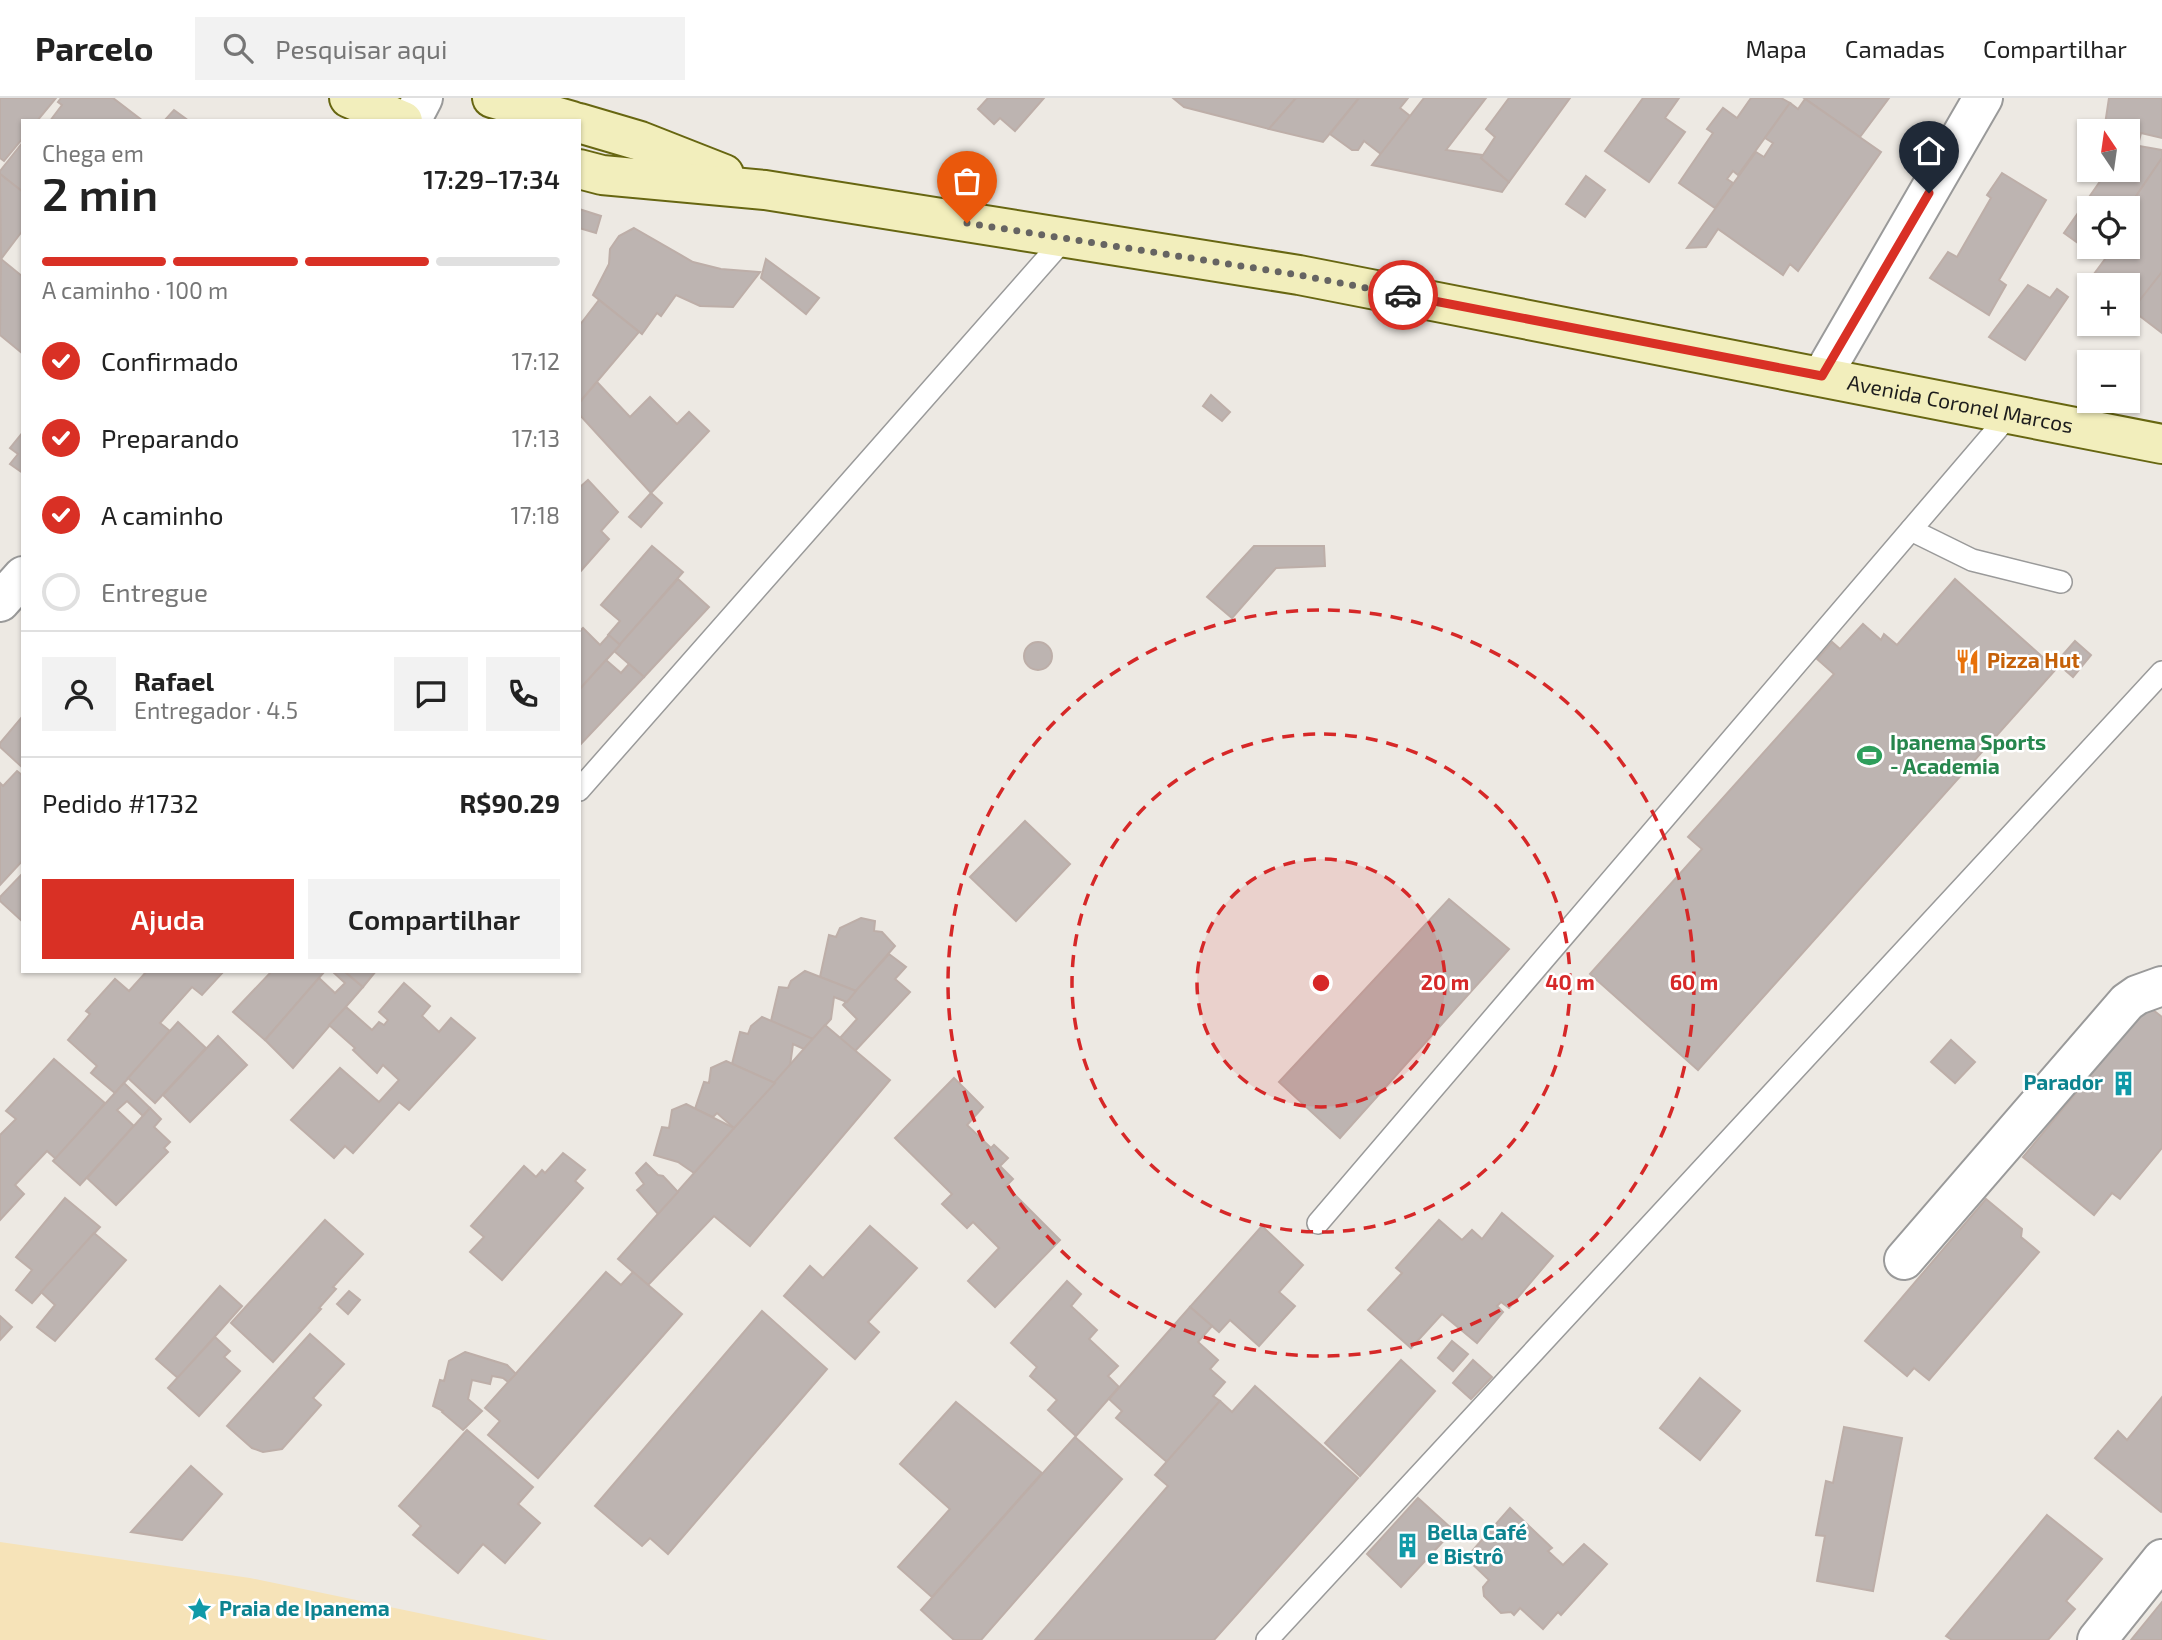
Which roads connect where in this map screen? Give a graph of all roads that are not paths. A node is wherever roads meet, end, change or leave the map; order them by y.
1 (349, 98) edge
2 (423, 98) edge
3 (492, 98) edge
4 (1983, 98) edge
5 (398, 119) edge
6 (412, 119) edge
7 (565, 119) edge
8 (581, 124) edge
9 (581, 170) edge
10 (765, 190) junction
11 (1065, 238) junction
12 (1822, 376) junction
13 (2010, 414) junction
14 (2162, 444) edge
15 (1911, 530) junction
16 (21, 578) edge
17 (2061, 582) dead end
18 (0, 602) edge
19 (2162, 672) edge
20 (581, 788) edge
21 (2162, 986) edge
22 (1318, 1223) dead end
23 (1904, 1260) dead end
24 (2162, 1559) edge
25 (1267, 1640) edge
26 (2097, 1640) edge

1 - 5 main road
2 - 6 street
3 - 7 main road
4 - 12 street
8 - 10 main road, Avenida Coronel Marcos
9 - 10 main road, Avenida Coronel Marcos
10 - 11 main road, Avenida Coronel Marcos
11 - 12 main road, Avenida Coronel Marcos
11 - 20 lane
12 - 13 main road, Avenida Coronel Marcos
13 - 14 main road, Avenida Coronel Marcos
13 - 15 lane
15 - 17 lane
15 - 22 lane
16 - 18 street
19 - 25 lane
21 - 23 street
24 - 26 street

